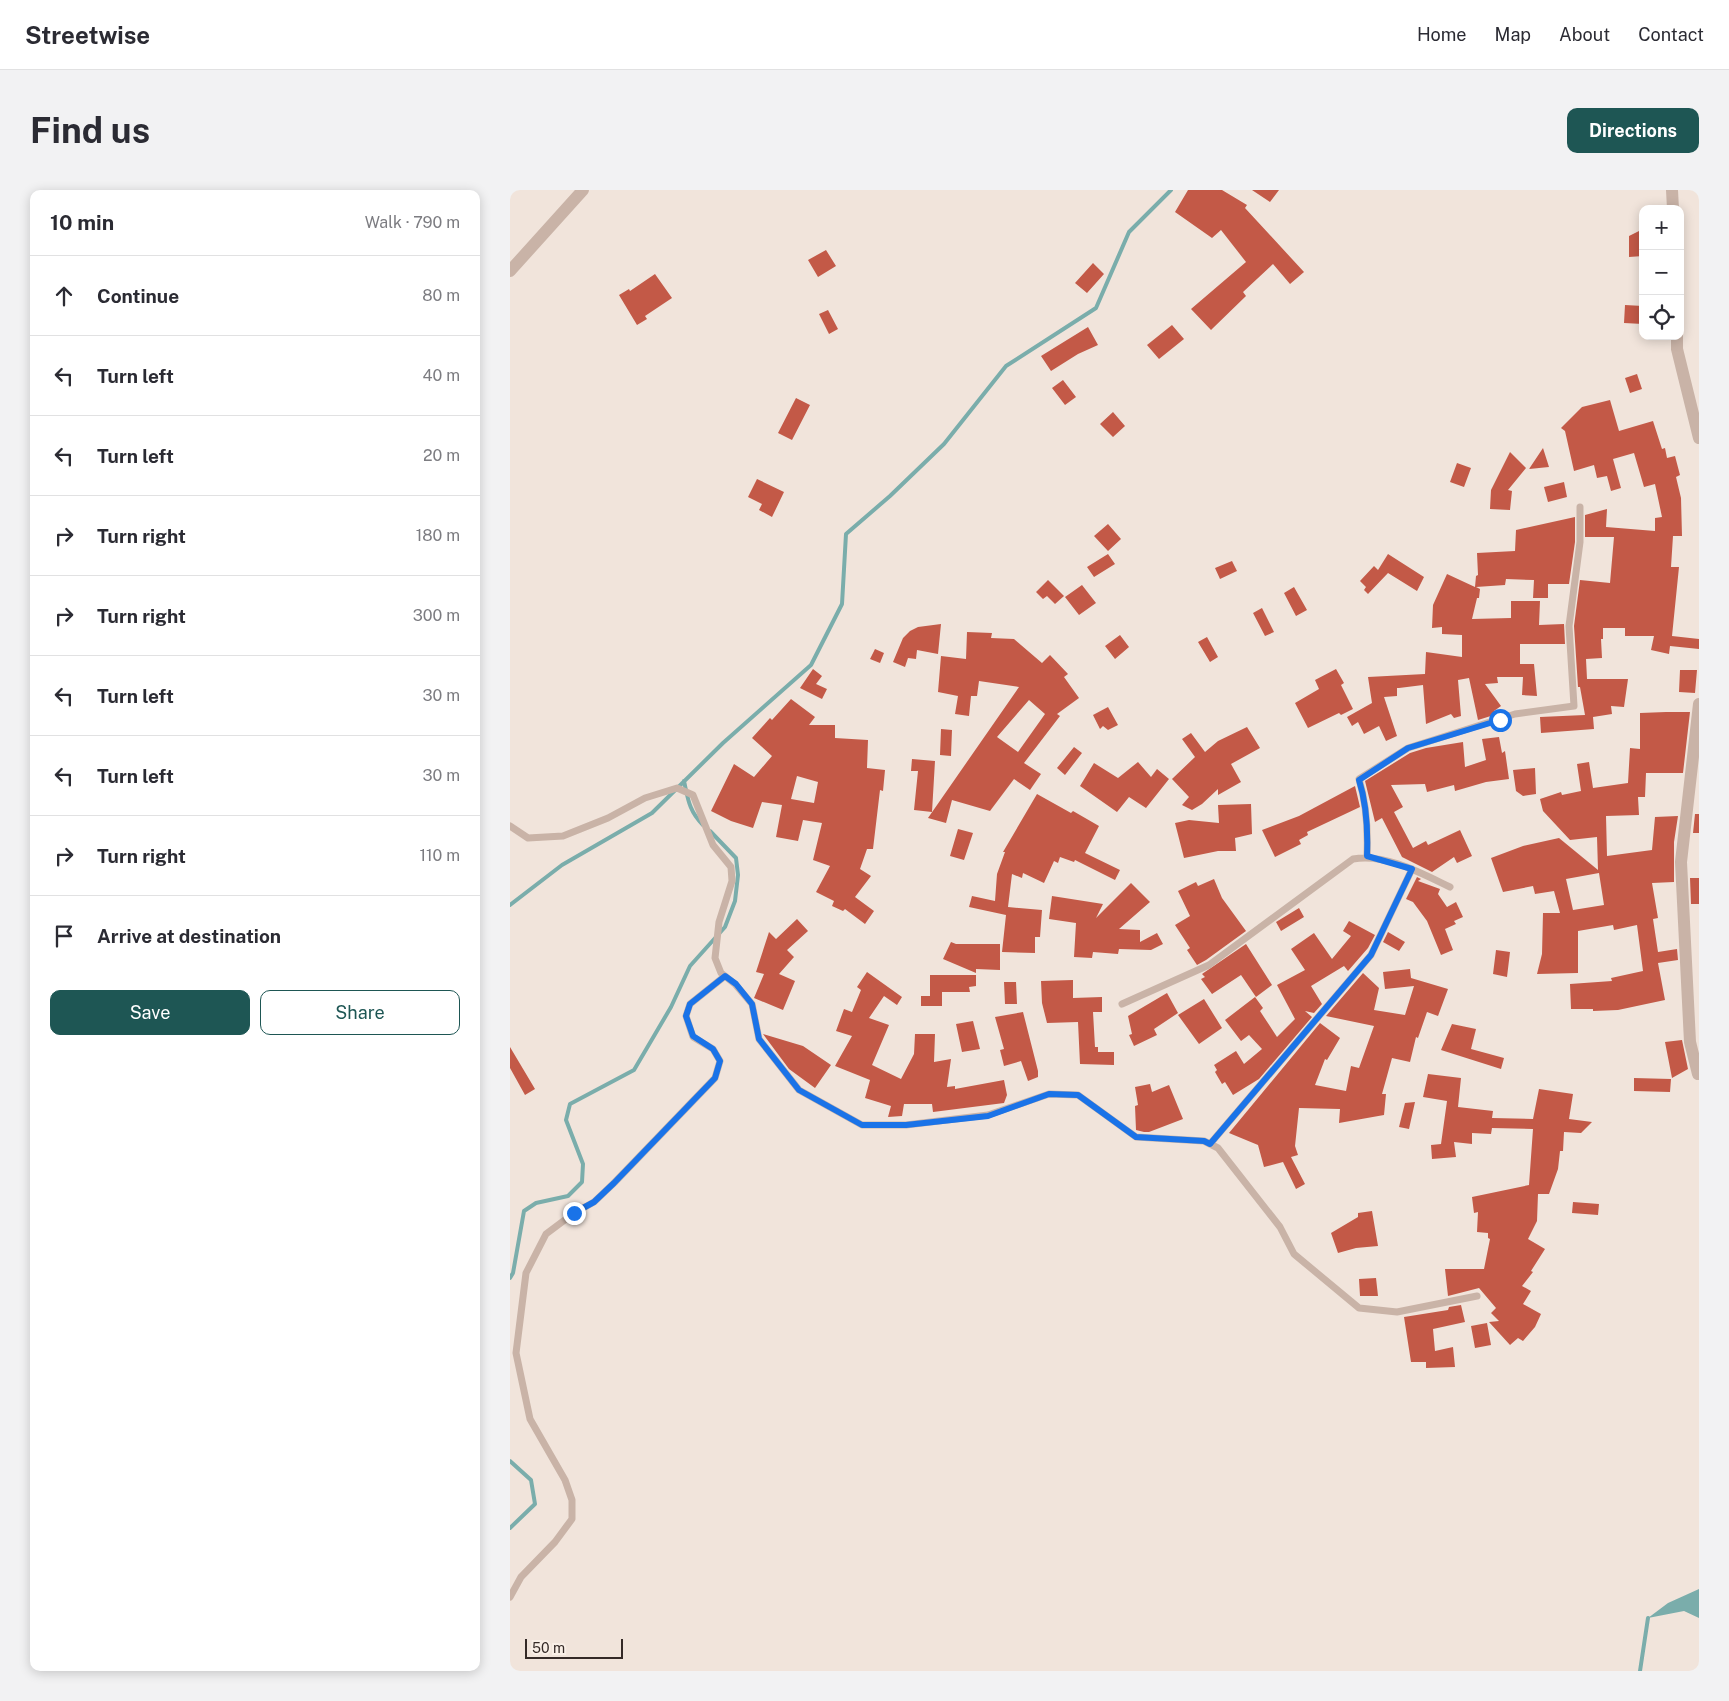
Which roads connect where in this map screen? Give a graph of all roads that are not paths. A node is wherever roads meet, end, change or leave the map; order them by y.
1 (583, 190) edge
2 (1672, 190) edge
3 (1673, 205) edge
4 (510, 271) edge
5 (1677, 340) edge
6 (1699, 438) edge
7 (1580, 508) dead end
8 (1699, 704) edge
9 (510, 826) edge
10 (1367, 856) junction
11 (1412, 869) junction
12 (1450, 887) dead end
13 (725, 976) junction
14 (1122, 1004) dead end
15 (1698, 1074) dead end
16 (1210, 1144) junction
17 (1477, 1296) dead end
18 (510, 1597) edge

1 - 4 street
2 - 3 street
5 - 6 street
7 - 10 lane
8 - 15 street
9 - 13 lane
10 - 11 lane
10 - 14 lane
11 - 12 lane
11 - 16 lane
13 - 16 lane
13 - 18 lane
16 - 17 lane

